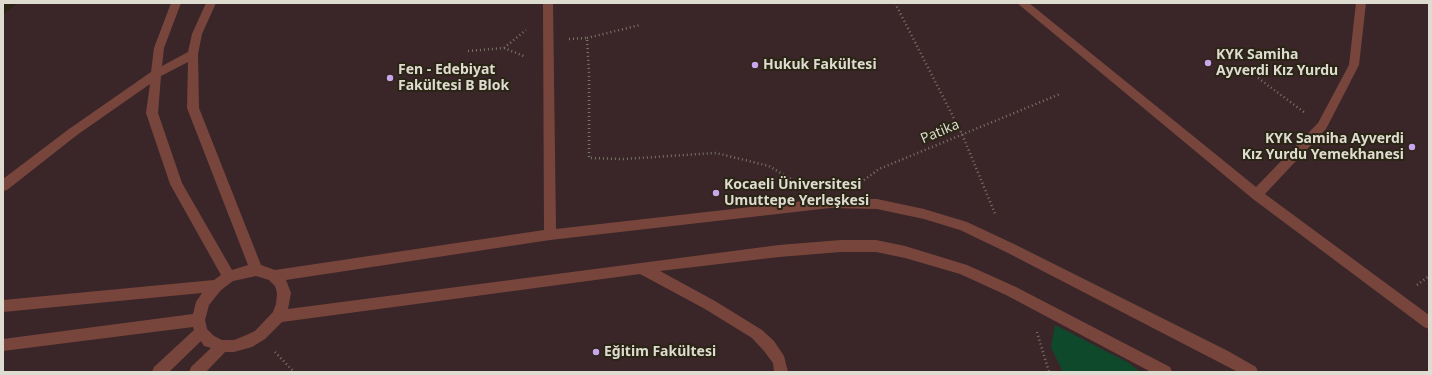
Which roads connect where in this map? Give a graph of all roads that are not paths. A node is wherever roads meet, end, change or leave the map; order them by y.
1 (176, 3) edge
2 (211, 3) edge
3 (548, 3) edge
4 (1022, 3) edge
5 (1361, 3) edge
6 (193, 54) junction
7 (156, 74) junction
8 (3, 186) edge
9 (1257, 195) junction
10 (550, 235) junction
11 (641, 268) junction
12 (256, 270) junction
13 (274, 276) junction
14 (229, 277) junction
15 (216, 286) junction
16 (3, 306) edge
17 (278, 316) junction
18 (1429, 323) edge
19 (199, 326) junction
20 (3, 345) edge
21 (222, 346) junction
22 (159, 372) edge
23 (196, 372) edge
24 (781, 372) edge
25 (1165, 372) edge
26 (1251, 372) edge

1 - 7 lane
2 - 6 lane
3 - 10 lane
4 - 9 lane
5 - 9 lane
6 - 7 lane
6 - 12 lane
7 - 8 lane
7 - 14 lane
9 - 18 lane
10 - 13 lane
10 - 26 lane
11 - 17 lane
11 - 24 lane
11 - 25 lane
12 - 13 lane
12 - 14 lane
13 - 17 lane
14 - 15 lane
15 - 16 lane
15 - 19 lane
17 - 21 lane
19 - 20 lane
19 - 21 lane
19 - 22 lane
21 - 23 lane

